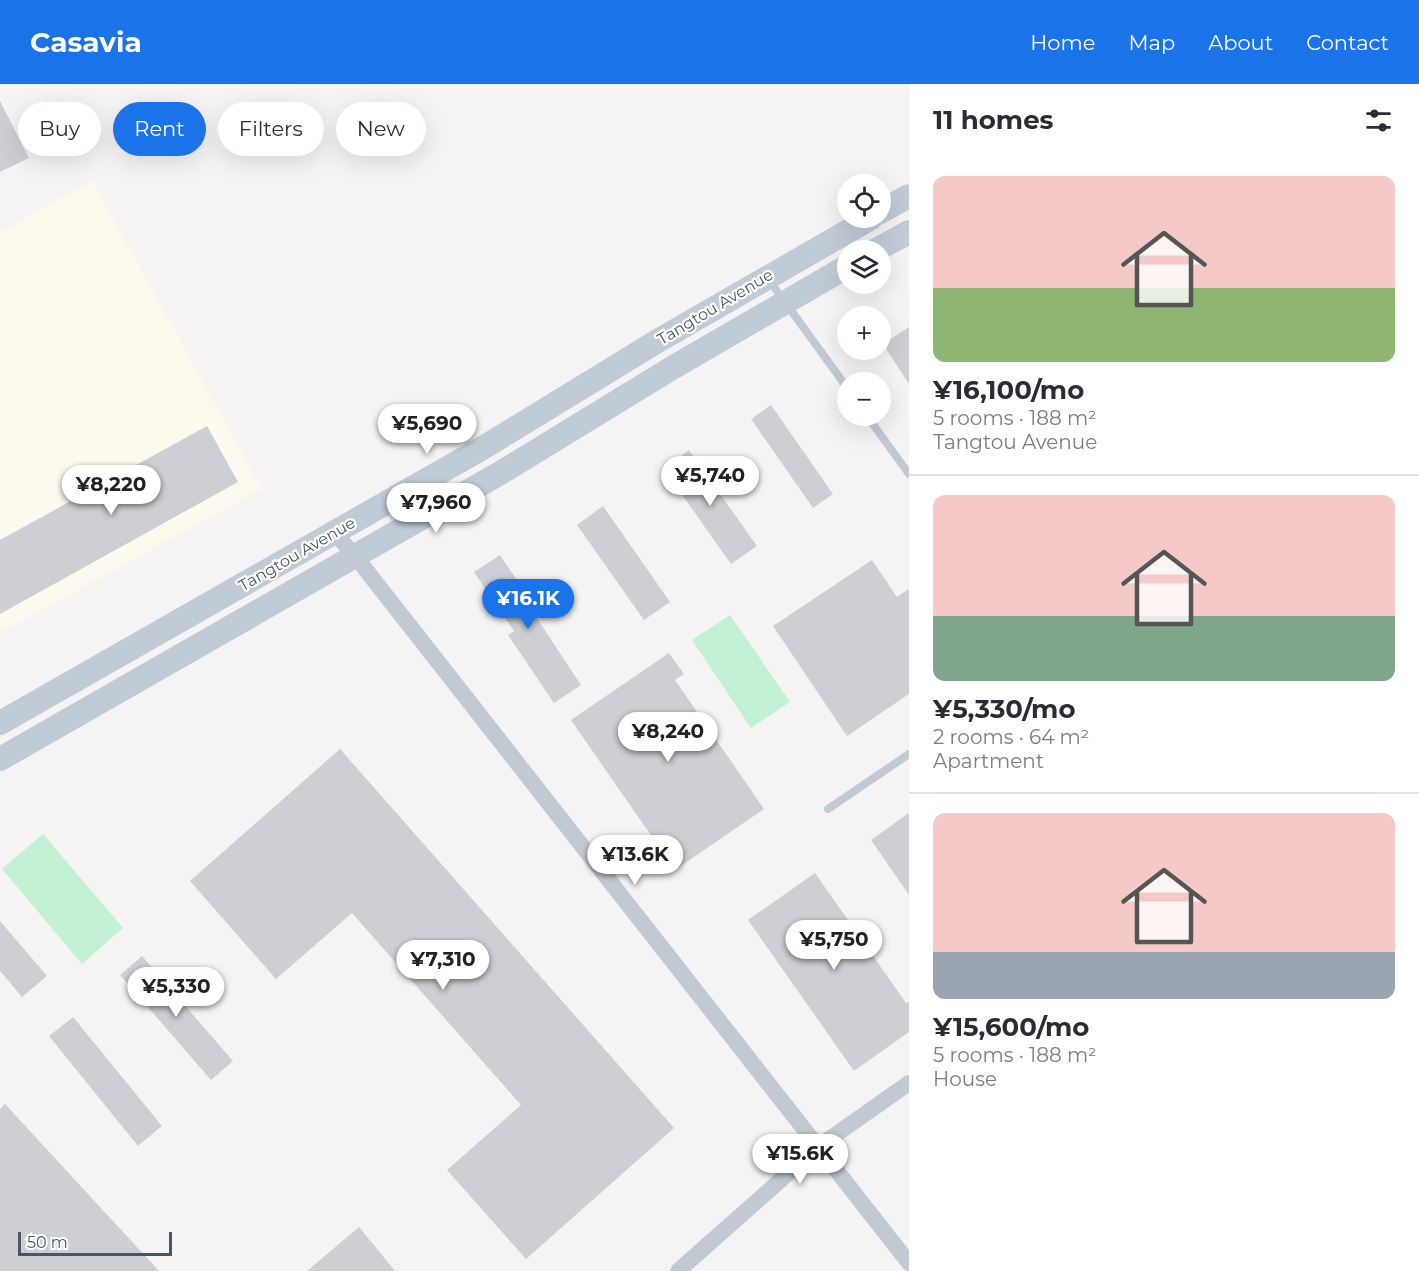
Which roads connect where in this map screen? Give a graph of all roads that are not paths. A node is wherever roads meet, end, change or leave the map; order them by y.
1 (909, 196) edge
2 (891, 206) edge
3 (853, 228) edge
4 (909, 232) edge
5 (891, 242) edge
6 (837, 272) edge
7 (766, 277) junction
8 (785, 302) junction
9 (837, 374) edge
10 (874, 426) edge
11 (909, 474) edge
12 (334, 532) junction
13 (355, 556) junction
14 (0, 723) edge
15 (909, 754) edge
16 (0, 759) edge
17 (828, 809) dead end
18 (909, 1083) edge
19 (818, 1147) junction
20 (909, 1263) edge
21 (678, 1271) edge

1 - 2 main road
3 - 7 main road, Tangtou Avenue
4 - 5 main road
6 - 8 main road, Tangtou Avenue
7 - 8 lane
7 - 12 main road, Tangtou Avenue
8 - 9 lane
8 - 13 main road, Tangtou Avenue
10 - 11 lane
12 - 13 street
12 - 14 main road, Tangtou Avenue
13 - 16 main road, Tangtou Avenue
13 - 19 street
15 - 17 lane
18 - 19 street
19 - 20 street
19 - 21 street

